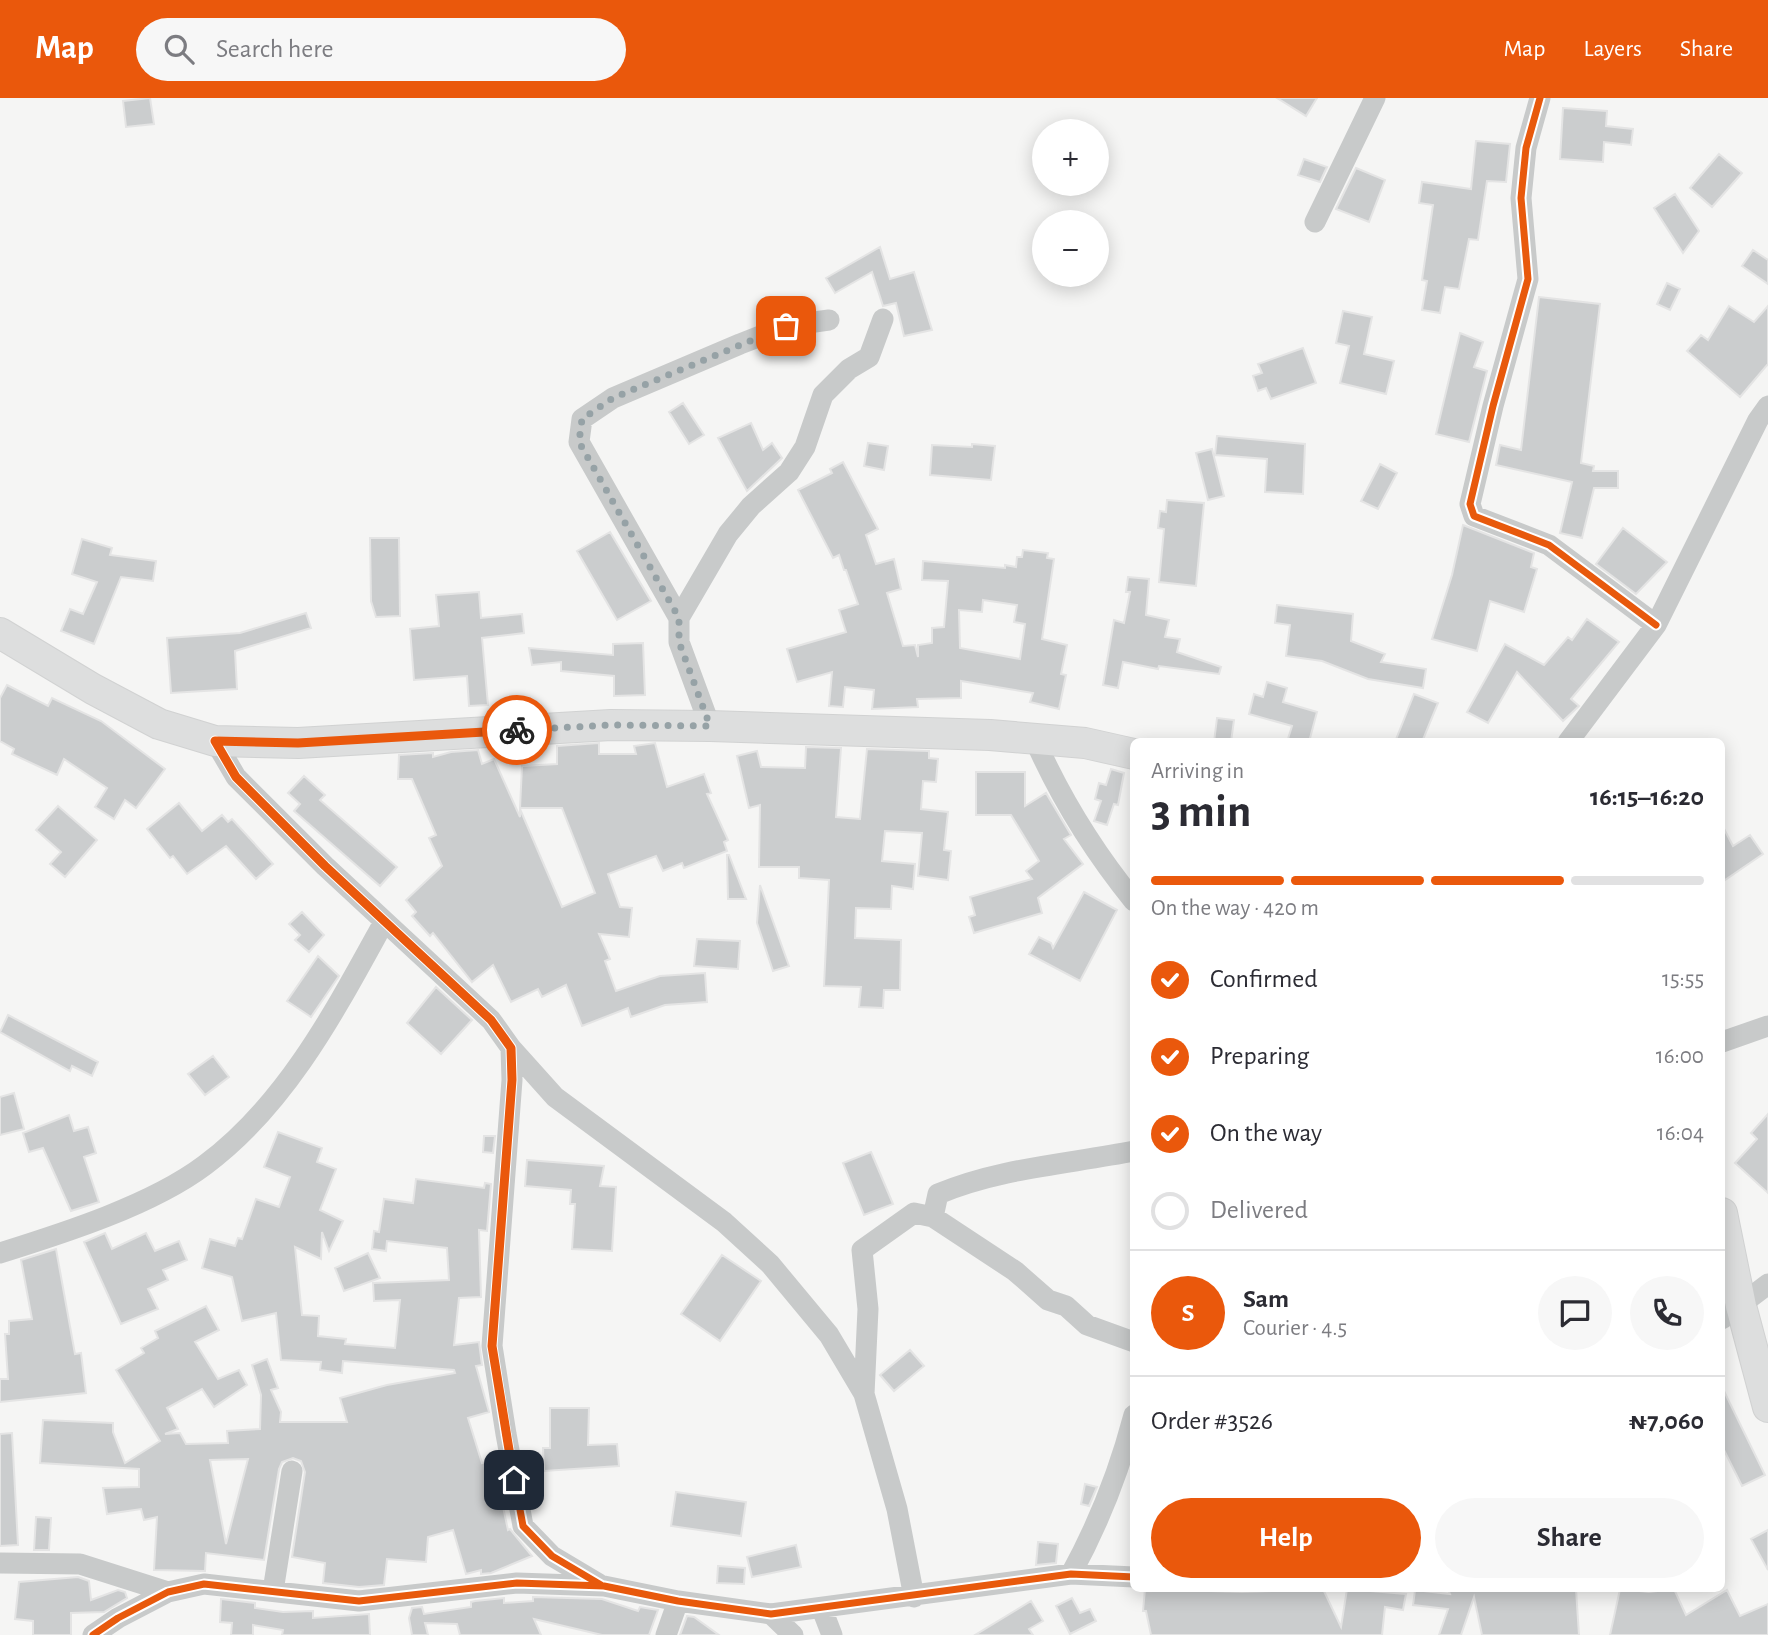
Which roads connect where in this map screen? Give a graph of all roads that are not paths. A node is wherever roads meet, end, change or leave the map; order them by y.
1 (1375, 98) edge
2 (1540, 98) edge
3 (1315, 222) dead end
4 (829, 320) dead end
5 (883, 320) dead end
6 (1768, 406) edge
7 (679, 618) junction
8 (1656, 625) junction
9 (0, 633) edge
10 (710, 726) junction
11 (1034, 738) junction
12 (1571, 738) edge
13 (215, 741) junction
14 (1130, 753) edge
15 (1130, 896) edge
16 (384, 922) junction
17 (1768, 1026) edge
18 (1725, 1041) edge
19 (511, 1048) junction
20 (1130, 1152) edge
21 (933, 1217) junction
22 (1725, 1243) edge
23 (0, 1253) edge
24 (1768, 1284) edge
25 (1732, 1312) edge
26 (1130, 1341) edge
27 (864, 1394) junction
28 (1768, 1407) edge
29 (1130, 1430) edge
30 (292, 1471) dead end
31 (0, 1563) edge
32 (1071, 1574) junction
33 (1130, 1577) edge
34 (604, 1586) junction
35 (273, 1591) junction
36 (169, 1592) junction
37 (914, 1597) junction
38 (678, 1601) junction
39 (822, 1609) junction
40 (771, 1614) junction
41 (93, 1635) edge
42 (666, 1635) edge
43 (793, 1635) edge
44 (832, 1635) edge

1 - 3 street
2 - 8 street
4 - 7 street
5 - 7 street
6 - 8 street
7 - 10 street
8 - 12 street
9 - 13 main road
10 - 11 main road
10 - 13 main road
11 - 14 main road
11 - 15 street
13 - 16 street
16 - 19 street
16 - 23 street
17 - 18 street
19 - 27 street
19 - 34 street
20 - 21 street
21 - 26 street
21 - 27 street
22 - 25 main road
24 - 25 street
25 - 28 main road
27 - 37 street
29 - 32 street
30 - 35 street
31 - 36 street
32 - 33 street
32 - 37 street
34 - 35 street
34 - 38 street
35 - 36 street
36 - 41 street
37 - 39 street
38 - 40 street
38 - 42 street
39 - 40 street
39 - 44 street
40 - 43 street

